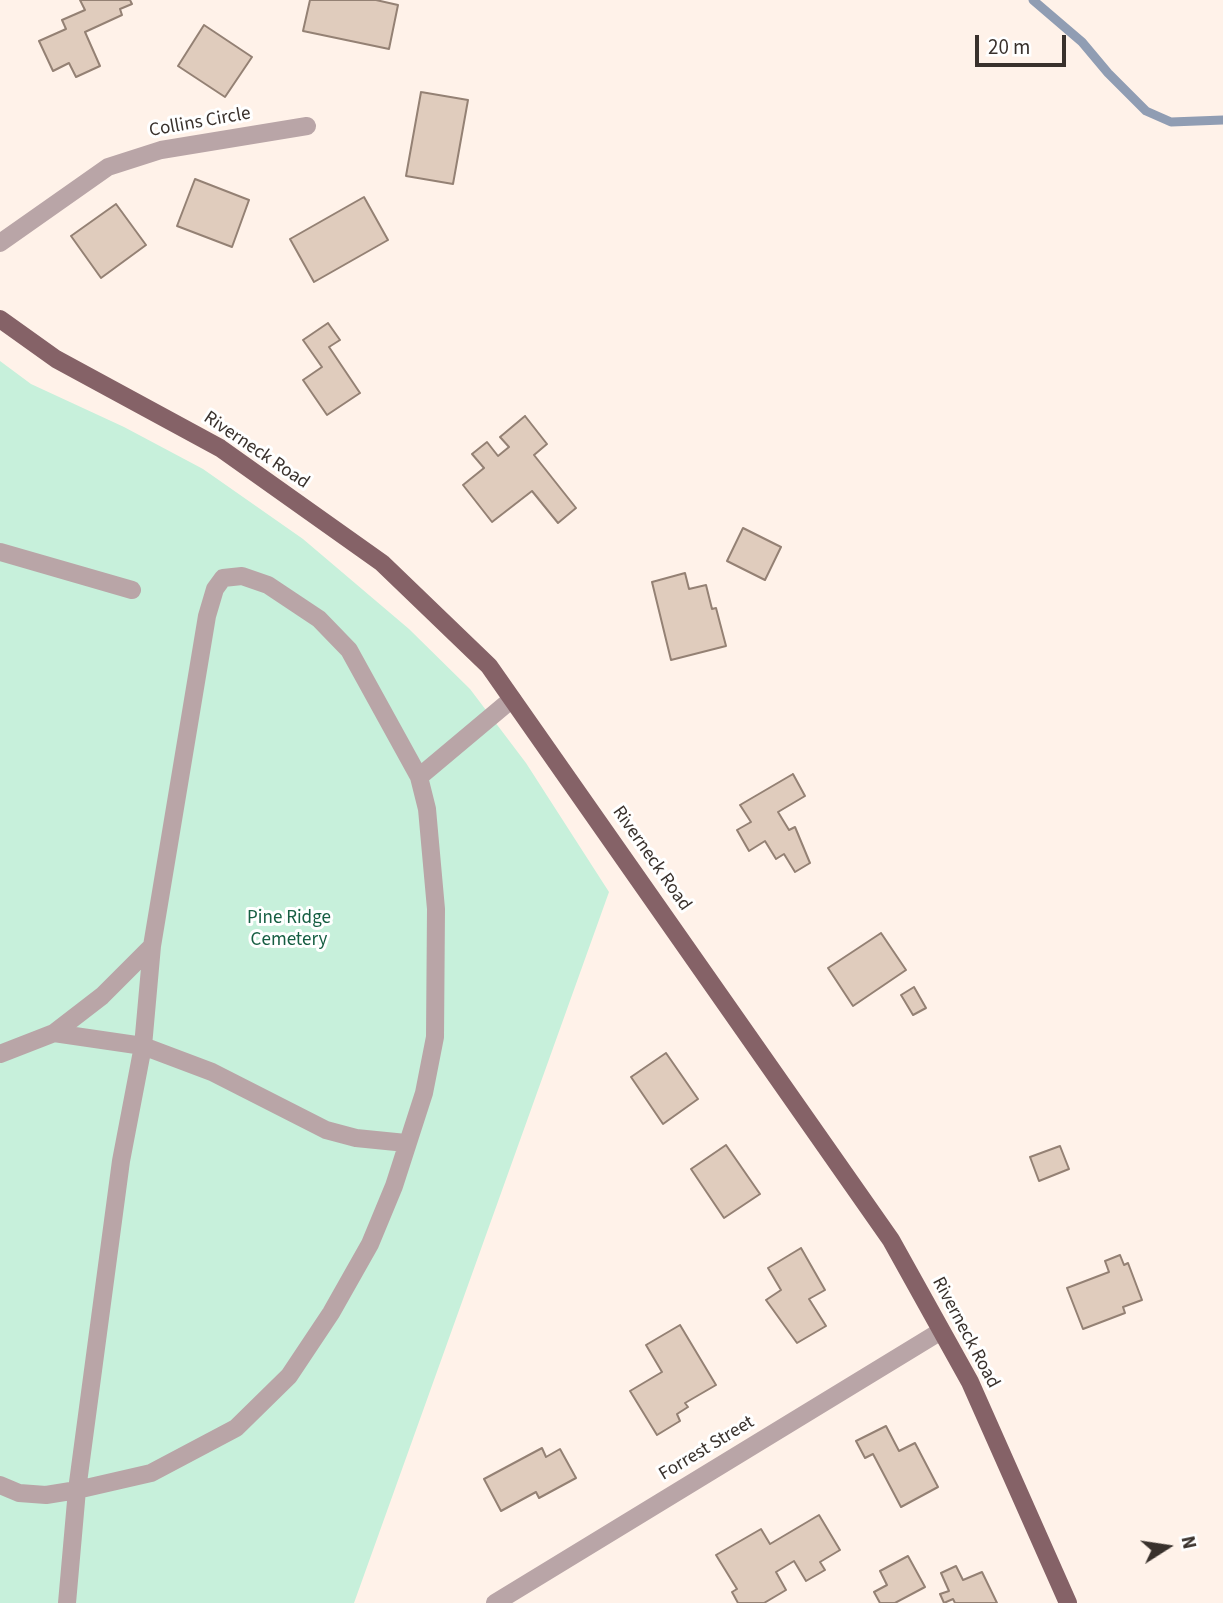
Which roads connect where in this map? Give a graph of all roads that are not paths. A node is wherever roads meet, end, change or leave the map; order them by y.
1 (307, 126) dead end
2 (0, 243) edge
3 (0, 319) edge
4 (0, 552) edge
5 (132, 590) dead end
6 (512, 699) junction
7 (419, 777) junction
8 (152, 946) junction
9 (54, 1033) junction
10 (142, 1046) junction
11 (0, 1054) edge
12 (406, 1143) junction
13 (941, 1331) junction
14 (0, 1485) edge
15 (77, 1490) junction
16 (67, 1603) edge
17 (495, 1603) edge
18 (1068, 1603) edge

1 - 2 street, Collins Circle
3 - 6 main road, Riverneck Road
4 - 5 street
6 - 7 street
6 - 13 main road, Riverneck Road
7 - 8 street
7 - 12 street
8 - 9 street
8 - 10 street
9 - 10 street
9 - 11 street
10 - 12 street
10 - 15 street
12 - 15 street
13 - 17 street, Forrest Street
13 - 18 main road, Riverneck Road
14 - 15 street
15 - 16 street

